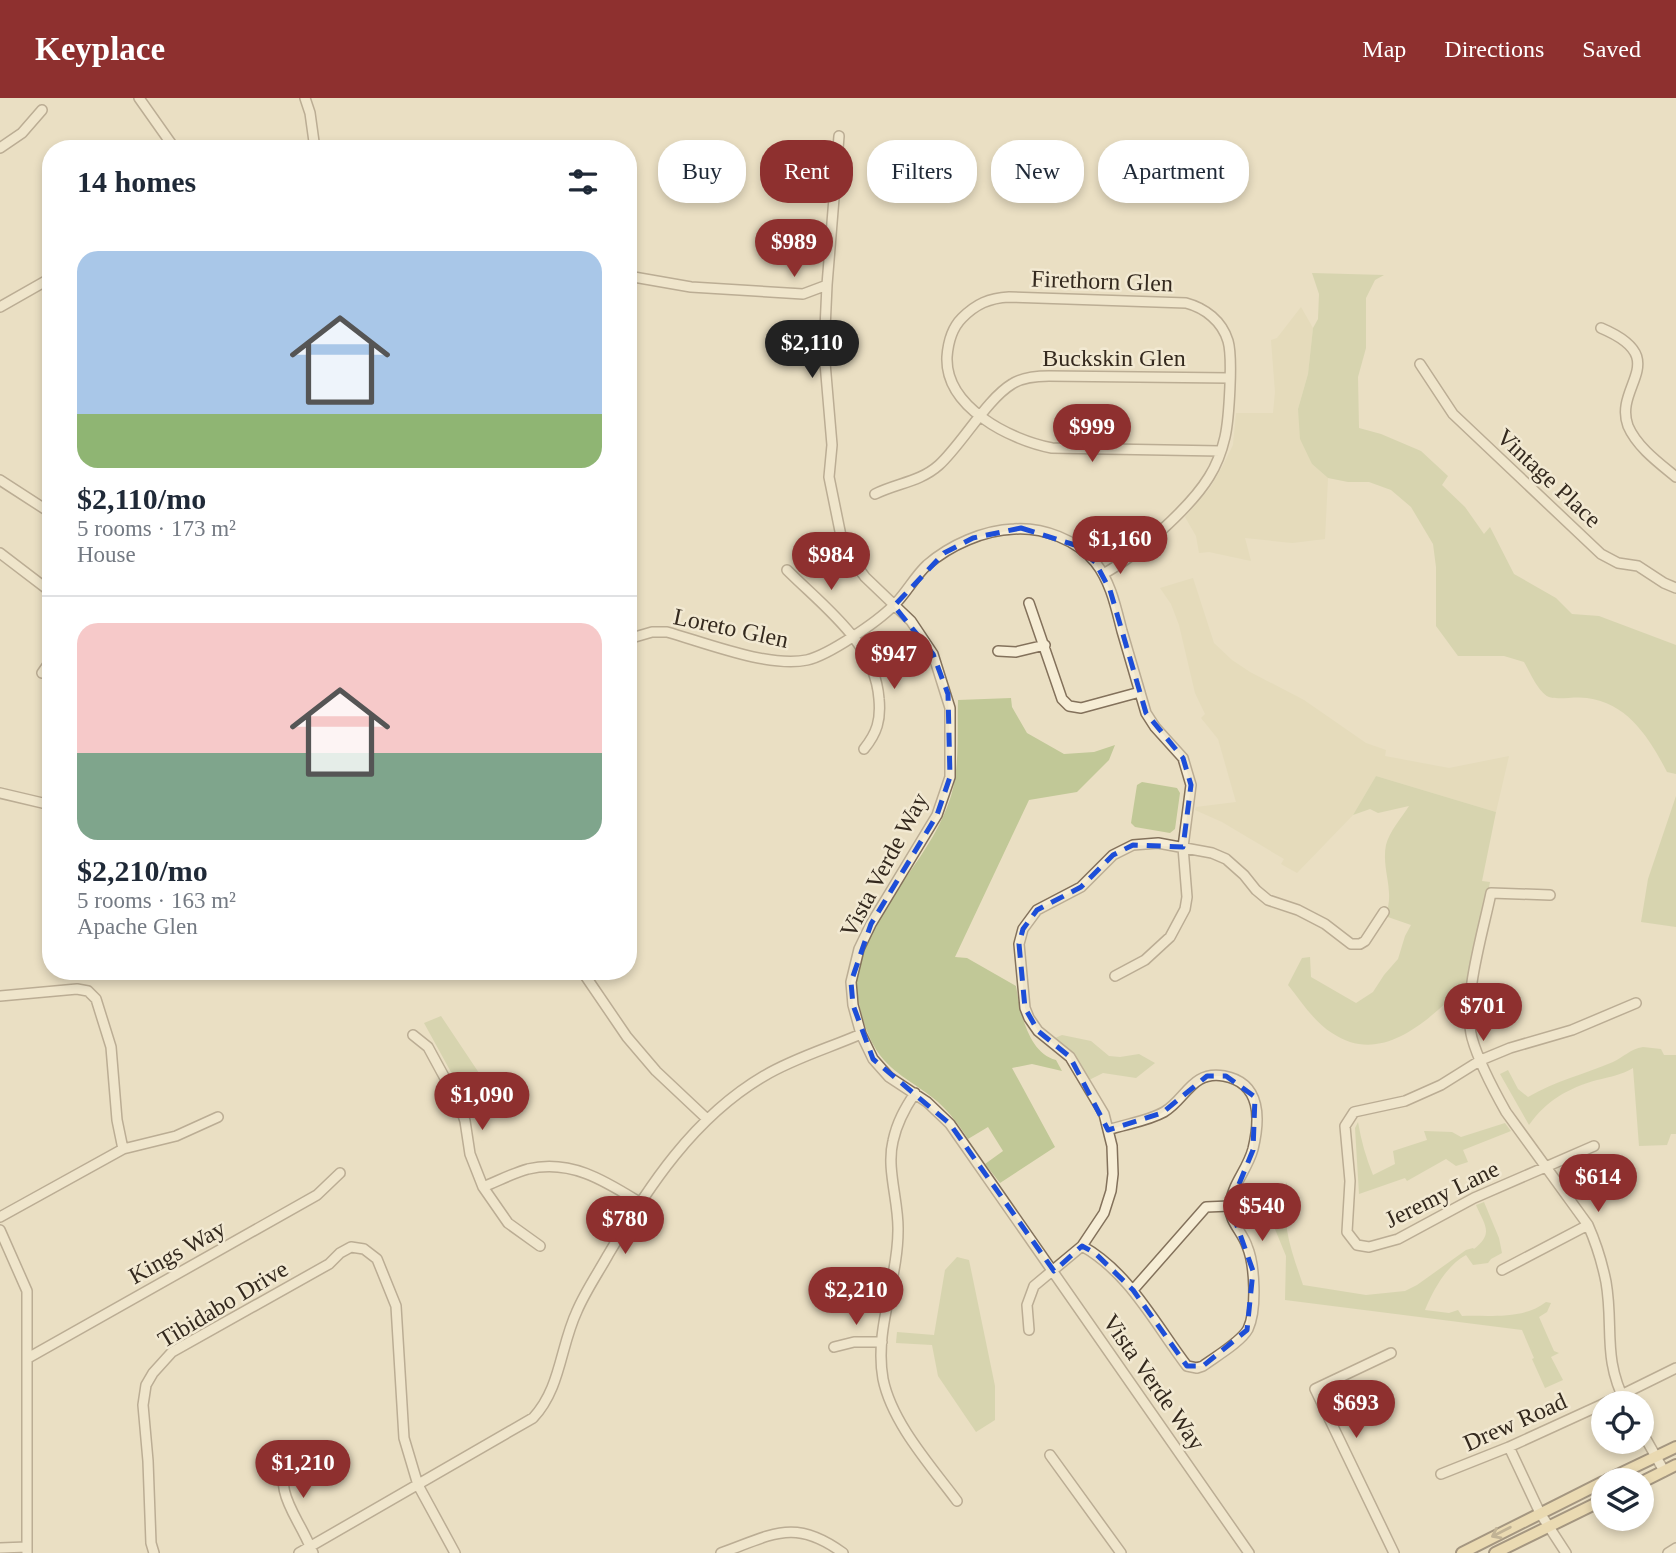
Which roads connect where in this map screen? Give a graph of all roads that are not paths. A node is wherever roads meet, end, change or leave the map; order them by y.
1 (139, 98) edge
2 (305, 98) edge
3 (42, 110) dead end
4 (839, 136) dead end
5 (169, 140) edge
6 (313, 140) edge
7 (0, 148) edge
8 (637, 278) edge
9 (42, 283) edge
10 (827, 285) junction
11 (0, 307) edge
12 (1601, 328) dead end
13 (1420, 364) dead end
14 (1229, 378) junction
15 (981, 417) junction
16 (1220, 451) junction
17 (1676, 477) edge
18 (0, 480) edge
19 (875, 494) dead end
20 (42, 507) edge
21 (0, 553) edge
22 (788, 570) dead end
23 (1103, 574) junction
24 (42, 585) edge
25 (1676, 588) edge
26 (1029, 603) dead end
27 (894, 606) junction
28 (637, 636) edge
29 (853, 636) junction
30 (1045, 645) junction
31 (998, 651) dead end
32 (1140, 692) junction
33 (864, 749) dead end
34 (0, 793) edge
35 (42, 803) edge
36 (1183, 847) junction
37 (1550, 895) dead end
38 (1384, 912) dead end
39 (1115, 976) dead end
40 (588, 980) edge
41 (0, 996) edge
42 (1636, 1003) dead end
43 (862, 1034) junction
44 (413, 1035) dead end
45 (1481, 1060) junction
46 (915, 1093) junction
47 (218, 1117) dead end
48 (707, 1119) junction
49 (1108, 1130) junction
50 (1594, 1146) dead end
51 (123, 1149) junction
52 (1546, 1166) junction
53 (340, 1173) dead end
54 (483, 1187) junction
55 (639, 1202) junction
56 (1230, 1206) junction
57 (0, 1217) edge
58 (1588, 1225) junction
59 (0, 1230) edge
60 (540, 1246) dead end
61 (1082, 1246) junction
62 (1502, 1270) dead end
63 (1054, 1271) junction
64 (1133, 1290) junction
65 (1029, 1330) dead end
66 (882, 1342) junction
67 (834, 1348) dead end
68 (1391, 1353) dead end
69 (28, 1358) junction
70 (1676, 1367) edge
71 (1621, 1391) edge
72 (1637, 1391) edge
73 (1591, 1409) edge
74 (286, 1446) dead end
75 (1509, 1447) junction
76 (1676, 1447) edge
77 (1654, 1453) edge
78 (1050, 1455) dead end
79 (1656, 1457) junction
80 (1676, 1465) edge
81 (1633, 1468) edge
82 (1664, 1471) junction
83 (1441, 1474) dead end
84 (1654, 1476) edge
85 (418, 1485) junction
86 (1591, 1488) edge
87 (957, 1502) dead end
88 (1591, 1506) edge
89 (1540, 1513) junction
90 (1549, 1527) junction
91 (0, 1548) edge
92 (1676, 1548) edge
93 (27, 1550) edge
94 (312, 1550) edge
95 (154, 1553) edge
96 (299, 1553) edge
97 (455, 1553) edge
98 (721, 1553) edge
99 (843, 1553) edge
100 (1121, 1553) edge
101 (1250, 1553) edge
102 (1394, 1553) edge
103 (1462, 1553) edge
104 (1495, 1553) edge
105 (1566, 1553) edge
106 (1668, 1553) edge

1 - 5 street
2 - 6 street
3 - 7 street
4 - 10 street, Vista Verde Way
8 - 10 street
9 - 11 street
10 - 27 street, Vista Verde Way
12 - 17 street
13 - 25 street, Vintage Place
14 - 15 street, Buckskin Glen
14 - 15 street, Firethorn Glen
14 - 16 street, Firethorn Glen
15 - 16 street, Firethorn Glen
15 - 19 street, Buckskin Glen
16 - 23 street, Firethorn Glen
18 - 20 street
21 - 24 street
22 - 29 street
23 - 27 street, Loreto Glen
23 - 32 street
26 - 30 street
27 - 29 street, Loreto Glen
27 - 43 street, Vista Verde Way
28 - 29 street, Loreto Glen
29 - 33 street
30 - 31 street
30 - 32 street
32 - 36 street
34 - 35 street
36 - 38 street
36 - 39 street
36 - 49 street
37 - 45 street
40 - 48 street
41 - 51 street
42 - 45 street
43 - 46 street, Vista Verde Way
43 - 48 street
44 - 54 street
45 - 52 street
45 - 52 street, Jeremy Lane
46 - 63 street, Vista Verde Way
46 - 66 street
47 - 51 street
48 - 55 street
49 - 56 street
49 - 61 street
50 - 52 street, Jeremy Lane
51 - 57 street
52 - 58 street
53 - 69 street, Kings Way
54 - 55 street
54 - 60 street
55 - 85 street
56 - 64 street
56 - 64 street
58 - 62 street
58 - 71 street
59 - 69 street
61 - 63 street
61 - 64 street
63 - 65 street
63 - 101 street, Vista Verde Way
66 - 67 street
66 - 87 street
68 - 102 street
69 - 93 street
70 - 72 street, Drew Road
73 - 75 street, Drew Road
74 - 94 street
75 - 83 street, Drew Road
75 - 89 street
76 - 79 main road
77 - 79 street
78 - 100 street
79 - 81 main road
79 - 82 street
80 - 82 main road
82 - 84 main road
85 - 94 street
85 - 95 street, Tibidabo Drive
85 - 97 street, Tibidabo Drive
86 - 89 main road
88 - 90 main road
89 - 90 street
89 -> 103 main road
90 - 104 main road
90 - 105 street
91 - 93 street
92 - 106 street
94 - 96 street
98 - 99 street

